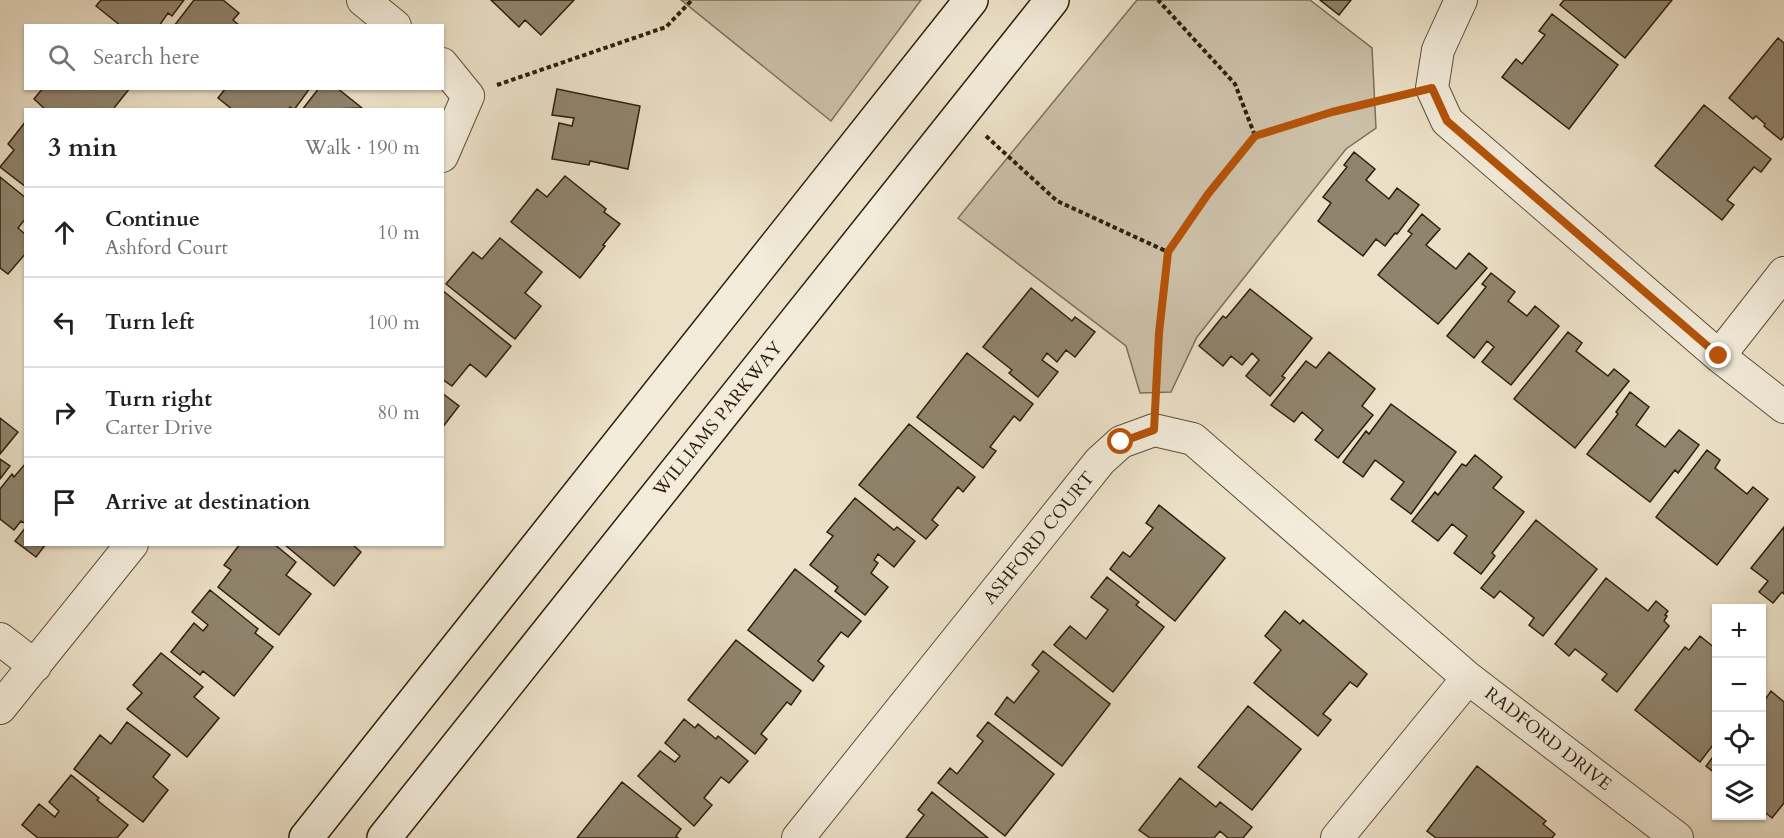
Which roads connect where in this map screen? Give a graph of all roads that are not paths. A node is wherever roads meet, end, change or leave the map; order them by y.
1 (363, 0) edge
2 (971, 0) edge
3 (1052, 0) edge
4 (1461, 0) edge
5 (393, 24) edge
6 (444, 66) edge
7 (444, 151) edge
8 (1784, 273) edge
9 (1719, 356) junction
10 (1784, 407) edge
11 (130, 546) edge
12 (0, 639) edge
13 (34, 666) junction
14 (1468, 678) junction
15 (0, 708) edge
16 (306, 838) edge
17 (384, 838) edge
18 (798, 838) edge
19 (1337, 838) edge
20 (1677, 838) edge

1 - 5 street
2 - 16 main road
3 - 17 main road, WILLIAMS PARKWAY
4 - 9 street
6 - 7 street
8 - 9 street
9 - 10 street
11 - 13 street
12 - 13 street
13 - 15 street
14 - 18 street, ASHFORD COURT
14 - 19 street, RADFORD DRIVE
14 - 20 street, RADFORD DRIVE

